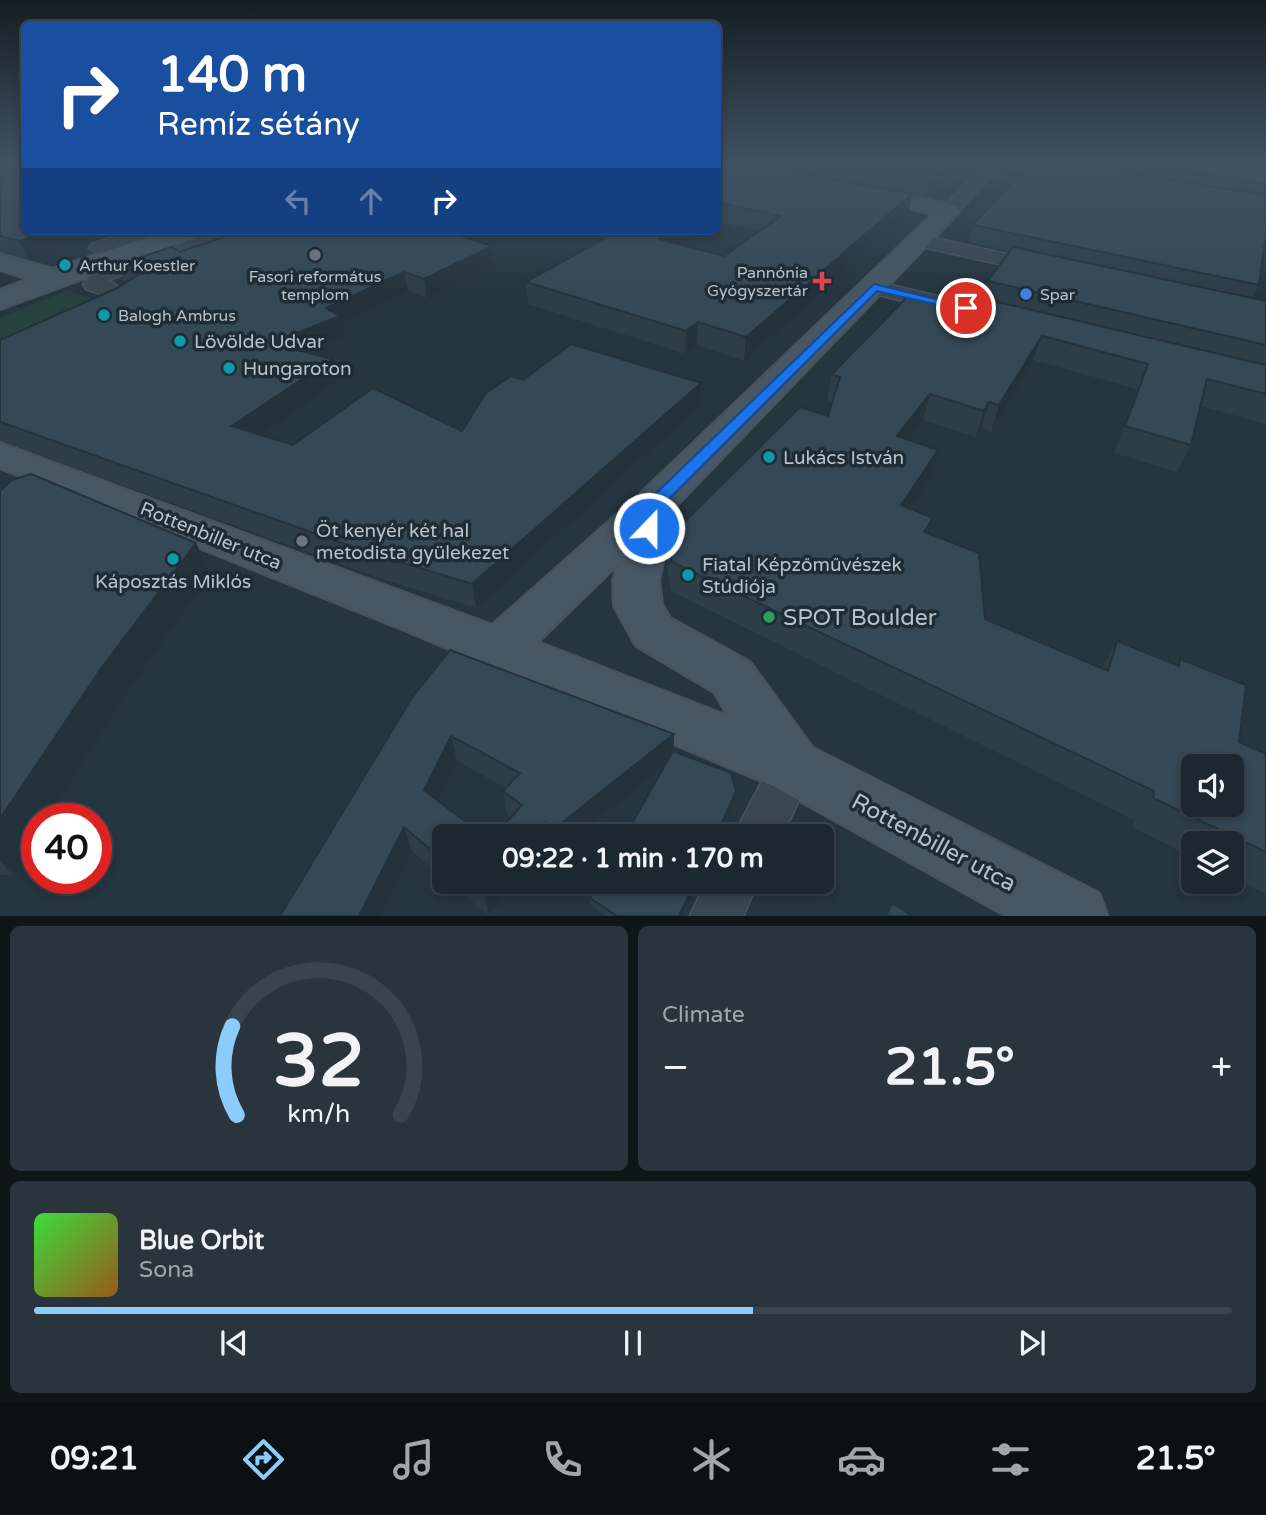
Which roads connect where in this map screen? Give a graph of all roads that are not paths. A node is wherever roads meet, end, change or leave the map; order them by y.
1 (936, 207) edge
2 (953, 207) edge
3 (949, 211) junction
4 (139, 235) edge
5 (176, 235) edge
6 (218, 235) edge
7 (921, 241) junction
8 (99, 248) dead end
9 (0, 262) edge
10 (1069, 274) edge
11 (54, 278) junction
12 (874, 287) junction
13 (0, 300) edge
14 (966, 308) edge
15 (67, 324) edge
16 (0, 454) edge
17 (656, 502) junction
18 (500, 648) junction
19 (793, 767) junction
20 (763, 824) edge
21 (727, 894) edge
22 (715, 916) edge
23 (1075, 916) edge

1 - 3 street
2 - 3 street
3 - 7 street
4 - 8 street
5 - 11 street
6 - 15 street
7 - 10 street
7 - 12 street
9 - 11 street
11 - 13 street
12 - 14 street
12 - 17 street
16 - 18 street, Rottenbiller utca
17 - 18 street
17 - 19 street
18 - 19 street, Rottenbiller utca
19 - 20 street
19 - 23 street, Rottenbiller utca
21 - 22 street

